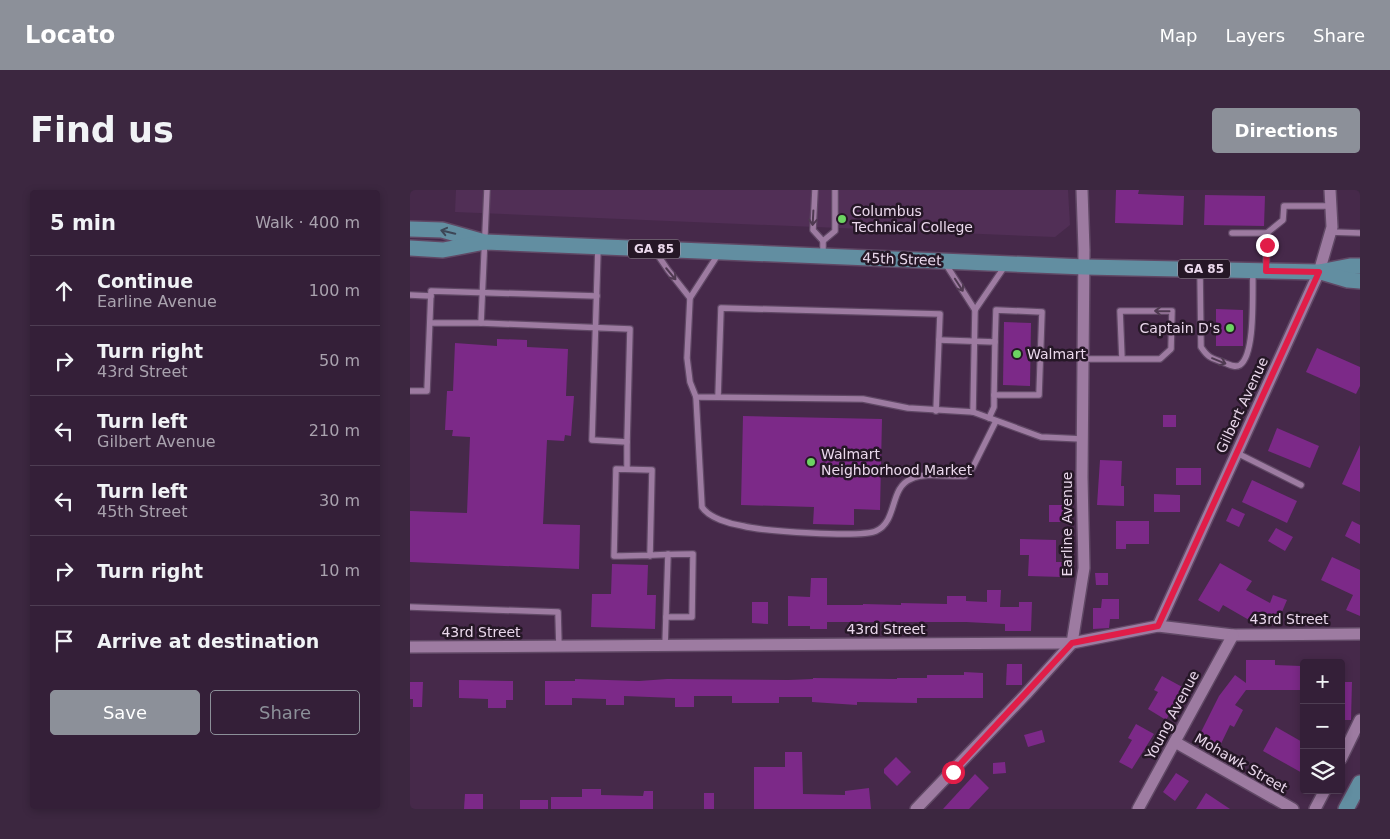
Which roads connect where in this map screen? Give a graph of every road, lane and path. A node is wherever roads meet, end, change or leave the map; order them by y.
1 (487, 190) edge
2 (815, 190) edge
3 (835, 190) edge
4 (1082, 190) edge
5 (1330, 190) edge
6 (1331, 206) junction
7 (410, 228) edge
8 (1330, 232) junction
9 (1232, 233) dead end
10 (1267, 233) junction
11 (1360, 233) edge
12 (485, 242) junction
13 (598, 247) junction
14 (410, 248) edge
15 (654, 249) junction
16 (823, 249) junction
17 (720, 252) junction
18 (944, 261) junction
19 (1007, 264) junction
20 (1360, 266) edge
21 (1084, 267) junction
22 (1200, 269) junction
23 (1259, 271) junction
24 (1319, 272) junction
25 (1360, 281) edge
26 (482, 292) junction
27 (410, 296) edge
28 (431, 296) junction
29 (597, 296) junction
30 (690, 298) junction
31 (975, 310) junction
32 (430, 323) junction
33 (481, 324) junction
34 (596, 328) junction
35 (939, 340) junction
36 (974, 341) junction
37 (995, 342) junction
38 (1083, 359) junction
39 (1122, 359) junction
40 (410, 391) edge
41 (994, 395) junction
42 (696, 397) junction
43 (718, 397) junction
44 (936, 411) junction
45 (972, 412) junction
46 (989, 418) junction
47 (996, 420) junction
48 (1082, 439) junction
49 (627, 442) junction
50 (1237, 453) junction
51 (627, 469) junction
52 (1301, 485) dead end
53 (668, 554) junction
54 (650, 556) junction
55 (410, 607) edge
56 (666, 617) junction
57 (1158, 626) junction
58 (1233, 634) junction
59 (1360, 634) edge
60 (1072, 643) junction
61 (560, 646) junction
62 (665, 646) junction
63 (410, 648) edge
64 (1360, 720) edge
65 (1175, 742) junction
66 (1345, 751) edge
67 (1360, 783) edge
68 (1323, 794) edge
69 (916, 809) edge
70 (1138, 809) edge
71 (1293, 809) edge
72 (1315, 809) edge
73 (1346, 809) edge

1 - 12 lane
2 -> 16 lane
3 - 16 lane
4 - 21 street, Earline Avenue
5 - 6 street, Gilbert Avenue
6 - 8 street, Gilbert Avenue
6 - 10 lane
12 -> 7 main road, 45th Street / GA 85
8 - 11 lane
8 - 24 street, Gilbert Avenue
9 - 10 lane
10 - 23 lane
12 - 13 main road, 45th Street / GA 85
12 - 14 main road, 45th Street / GA 85
12 - 26 lane
13 - 15 main road, 45th Street / GA 85
13 - 29 lane
15 - 17 main road, 45th Street / GA 85
15 -> 30 lane
16 - 17 main road, 45th Street / GA 85
16 - 18 main road, 45th Street / GA 85
17 - 30 lane
18 - 19 main road, 45th Street / GA 85
18 -> 31 lane
19 - 21 main road, 45th Street / GA 85
19 - 31 lane
20 - 24 main road, 45th Street / GA 85
21 - 22 main road, 45th Street / GA 85
21 - 38 street, Earline Avenue
22 - 23 main road, 45th Street / GA 85
22 -> 23 lane
23 - 24 main road, 45th Street / GA 85
24 - 25 main road, 45th Street / GA 85
24 - 50 street, Gilbert Avenue
26 - 28 lane
26 - 29 lane
26 - 33 lane
27 - 28 lane
28 - 32 lane
29 - 34 lane
30 - 42 lane
31 - 36 lane
32 - 33 lane
32 - 40 lane
33 - 34 lane
34 - 49 lane
34 - 49 lane
35 - 36 lane
35 - 43 lane
35 - 44 lane
36 - 37 lane
36 - 45 lane
37 - 41 lane
37 - 41 lane
38 - 39 lane
38 - 48 street, Earline Avenue
39 -> 39 lane
41 - 46 lane
42 - 43 lane
42 - 47 lane
43 - 44 lane
44 - 45 lane
45 - 46 lane
46 - 47 lane
47 - 48 lane
48 - 60 street, Earline Avenue
49 - 51 lane
50 - 52 lane
50 - 57 street, Gilbert Avenue
51 - 54 lane
51 - 54 lane
53 - 54 lane
53 - 56 lane
53 - 56 lane
55 - 61 lane
56 - 62 lane
57 - 58 street, 43rd Street
57 - 60 street, 43rd Street
58 - 59 street, 43rd Street
58 - 65 street, Young Avenue
60 - 62 street, 43rd Street
60 - 69 street
61 - 62 street, 43rd Street
61 - 63 street, 43rd Street
64 - 66 street
65 - 70 street, Young Avenue
65 - 71 street, Mohawk Street
67 - 73 main road
68 - 72 street

